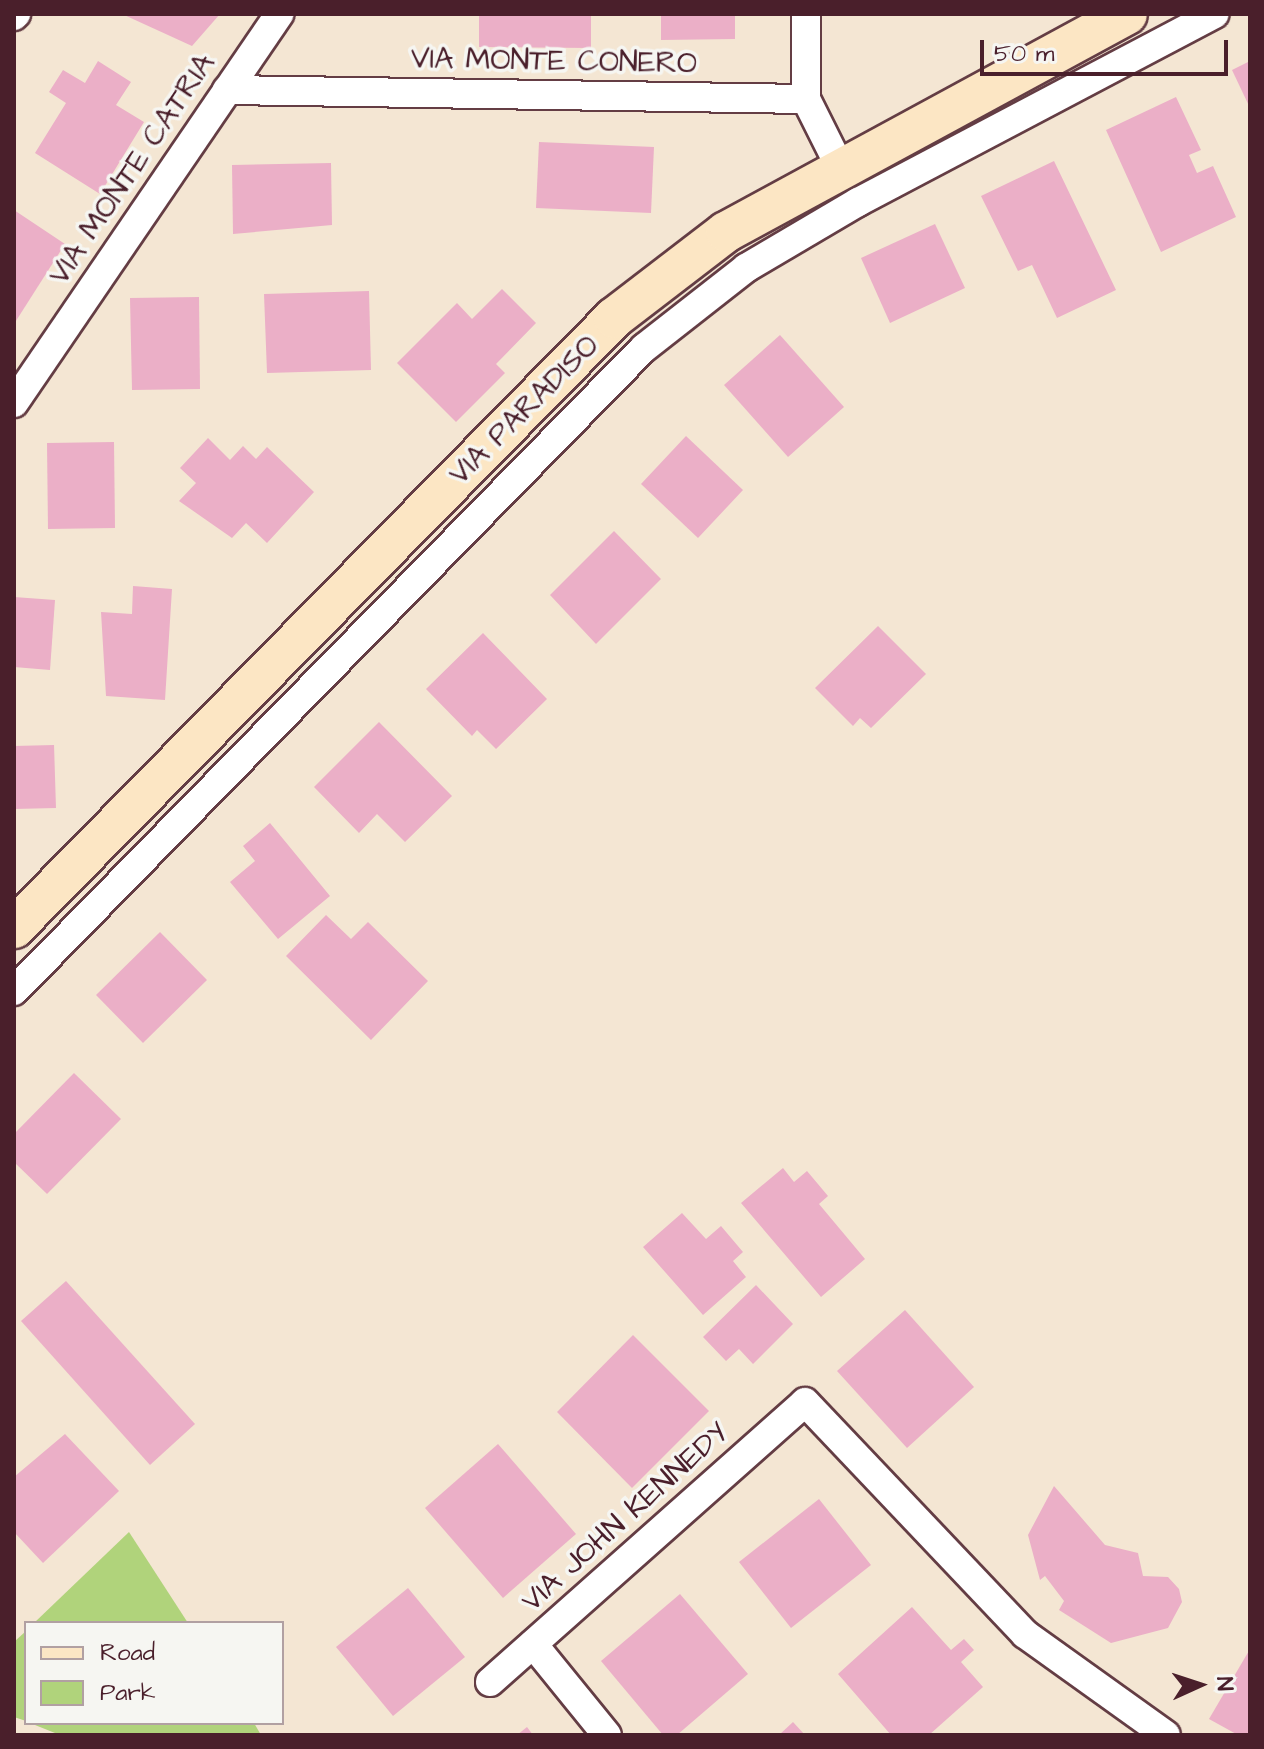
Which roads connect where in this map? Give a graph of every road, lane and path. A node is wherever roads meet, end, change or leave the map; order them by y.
1 (279, 14) edge
2 (806, 14) edge
3 (1127, 14) edge
4 (1214, 14) edge
5 (227, 90) junction
6 (806, 99) junction
7 (839, 165) junction
8 (14, 403) edge
9 (14, 928) edge
10 (14, 991) edge
11 (533, 1644) junction
12 (490, 1682) dead end
13 (607, 1735) edge
14 (1166, 1735) edge

1 - 5 street, VIA MONTE CATRIA
2 - 6 street
3 - 7 main road, VIA PARADISO
4 - 10 street
5 - 6 street, VIA MONTE CONERO
5 - 8 street, VIA MONTE CATRIA
6 - 7 street
7 - 9 main road, VIA PARADISO
11 - 12 street, VIA JOHN KENNEDY
11 - 13 street
11 - 14 street, VIA JOHN KENNEDY

